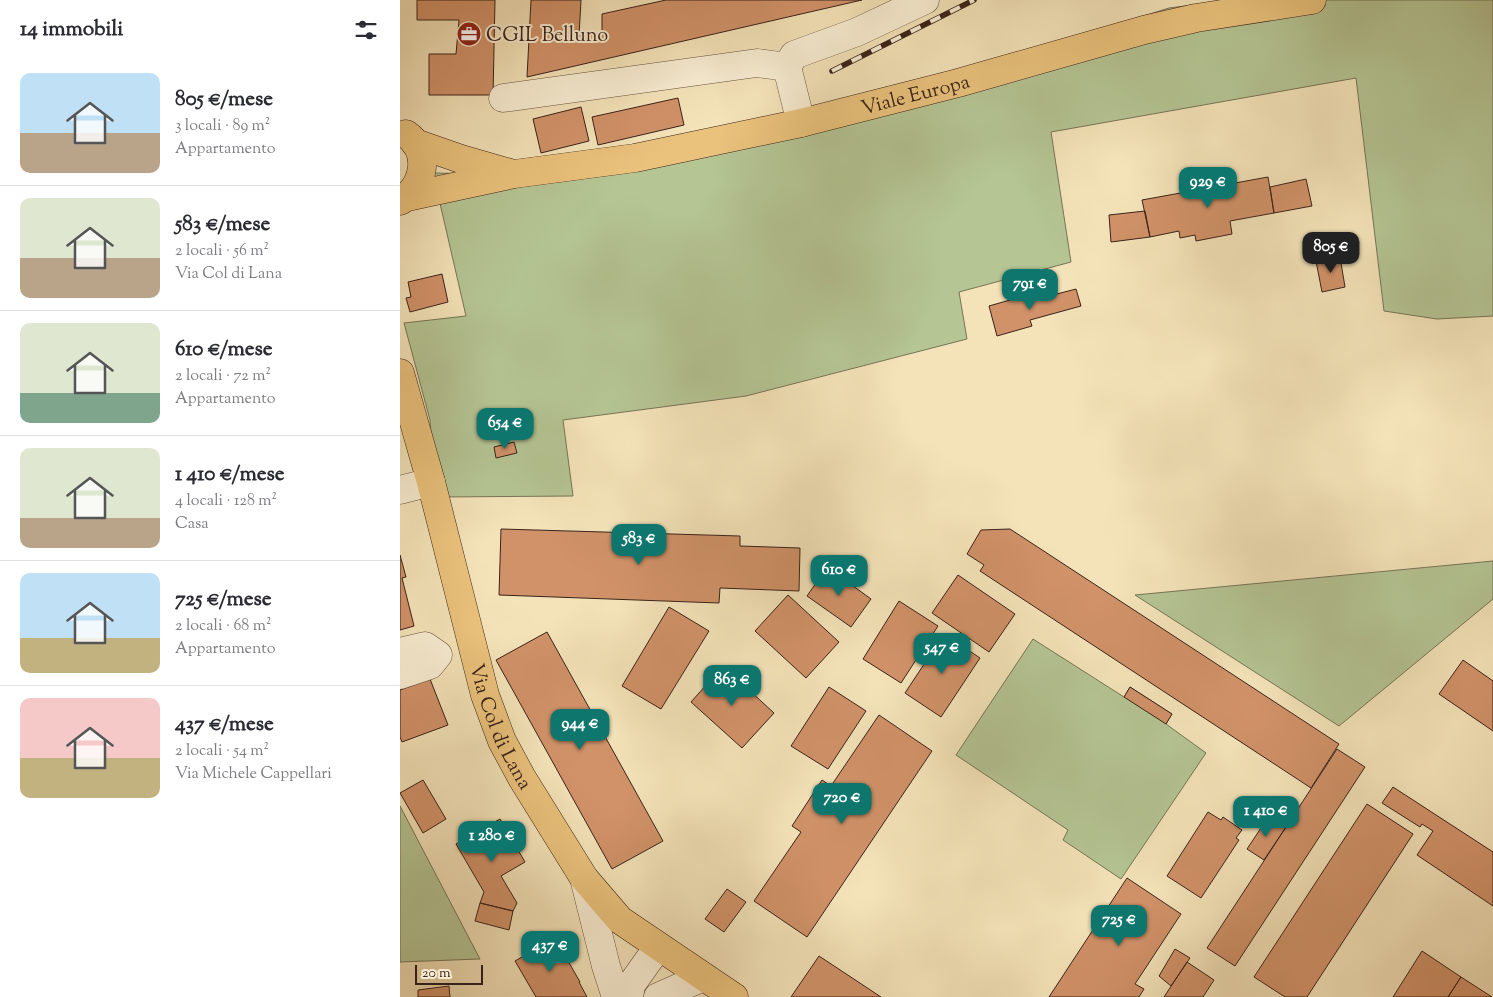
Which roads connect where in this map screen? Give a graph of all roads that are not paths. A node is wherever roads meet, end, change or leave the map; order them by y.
1 (925, 0) edge
2 (1312, 0) edge
3 (788, 67) junction
4 (503, 98) dead end
5 (801, 123) junction
6 (404, 133) edge
7 (514, 174) junction
8 (404, 199) edge
9 (400, 373) edge
10 (431, 482) junction
11 (400, 490) edge
12 (472, 649) junction
13 (400, 652) edge
14 (438, 655) junction
15 (400, 674) edge
16 (584, 878) junction
17 (663, 950) junction
18 (703, 977) junction
19 (616, 997) edge
20 (629, 997) edge
21 (647, 997) edge
22 (658, 997) edge
23 (734, 997) edge

1 - 3 street
2 - 5 main road, Viale Europa
3 - 4 street
3 - 5 street
5 - 7 main road, Viale Europa
6 - 7 main road, Viale Europa
6 - 8 main road, Viale Europa
7 - 8 main road, Viale Europa
9 - 10 main road, Via Col di Lana
10 - 11 street
10 - 12 main road, Via Col di Lana
12 - 14 street
12 - 16 main road, Via Col di Lana
13 - 14 street
14 - 15 street
16 - 17 main road, Via Col di Lana
16 - 19 street
17 - 18 main road, Via Col di Lana
17 - 20 street
17 - 21 street
18 - 22 street
18 - 23 main road, Via Col di Lana

